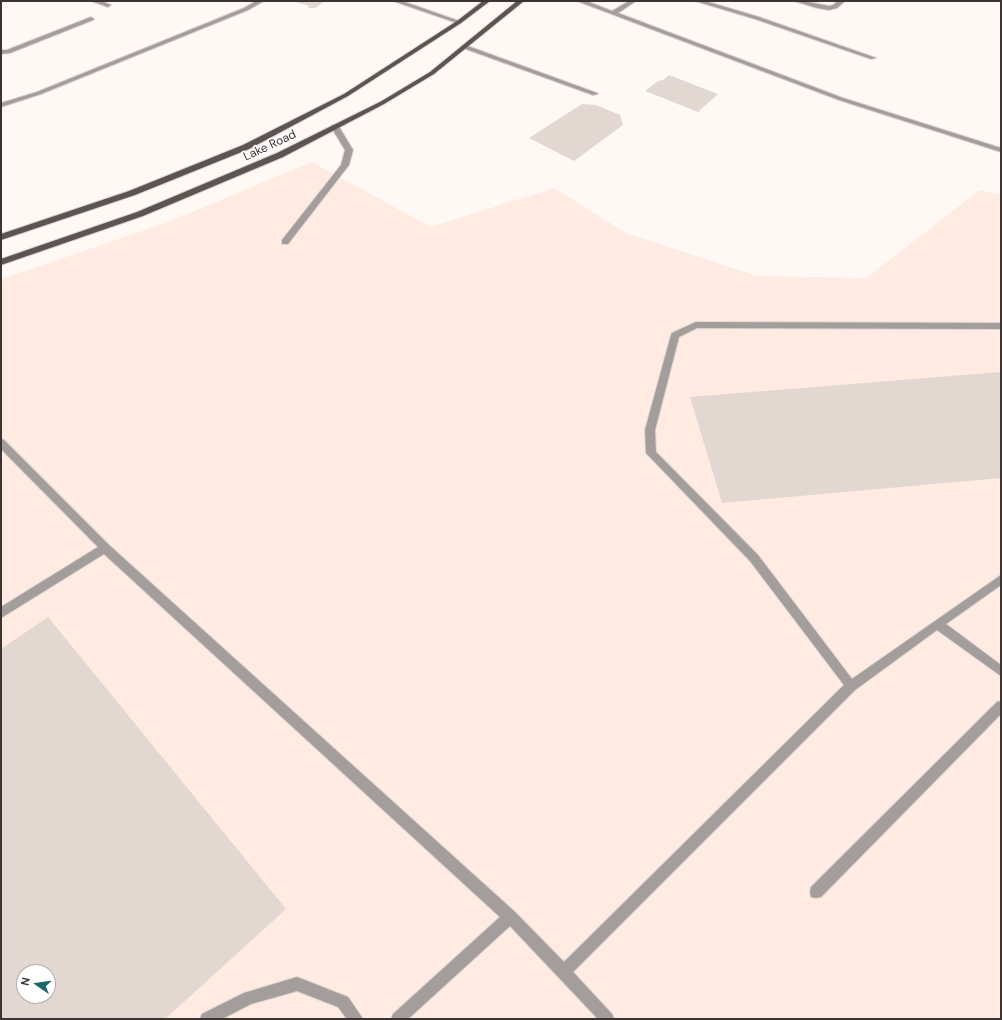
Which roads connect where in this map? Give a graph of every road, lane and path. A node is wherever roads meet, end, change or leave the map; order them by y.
1 (94, 1) edge
2 (261, 1) edge
3 (396, 1) edge
4 (487, 1) edge
5 (521, 1) edge
6 (580, 1) edge
7 (633, 1) edge
8 (698, 1) edge
9 (797, 1) edge
10 (842, 1) edge
11 (108, 5) dead end
12 (613, 13) junction
13 (91, 19) dead end
14 (459, 22) junction
15 (465, 47) junction
16 (1, 52) edge
17 (873, 58) dead end
18 (595, 94) dead end
19 (1, 105) edge
20 (335, 127) junction
21 (1001, 150) edge
22 (1, 237) edge
23 (285, 242) dead end
24 (1, 262) edge
25 (1001, 326) edge
26 (1, 443) edge
27 (104, 548) junction
28 (1001, 579) edge
29 (1, 613) edge
30 (937, 624) junction
31 (1001, 671) edge
32 (851, 686) junction
33 (1001, 706) edge
34 (816, 892) dead end
35 (510, 917) junction
36 (564, 972) junction
37 (207, 1019) edge
38 (356, 1019) edge
39 (398, 1019) edge
40 (607, 1019) edge

1 - 11 street
2 - 19 street
3 - 14 street
4 - 14 main road, Lake Road
5 - 15 main road, Lake Road
6 - 12 street
7 - 12 street
8 - 17 street
9 - 10 street
12 - 21 street
13 - 16 street
14 - 22 main road, Lake Road
15 - 18 street
15 - 20 main road, Lake Road
20 - 23 street
20 - 24 main road, Lake Road
25 - 32 street
26 - 27 street
27 - 29 street
27 - 35 street
28 - 30 street
30 - 31 street
30 - 32 street
32 - 36 street
33 - 34 street
35 - 36 street
35 - 39 street
36 - 40 street
37 - 38 street

